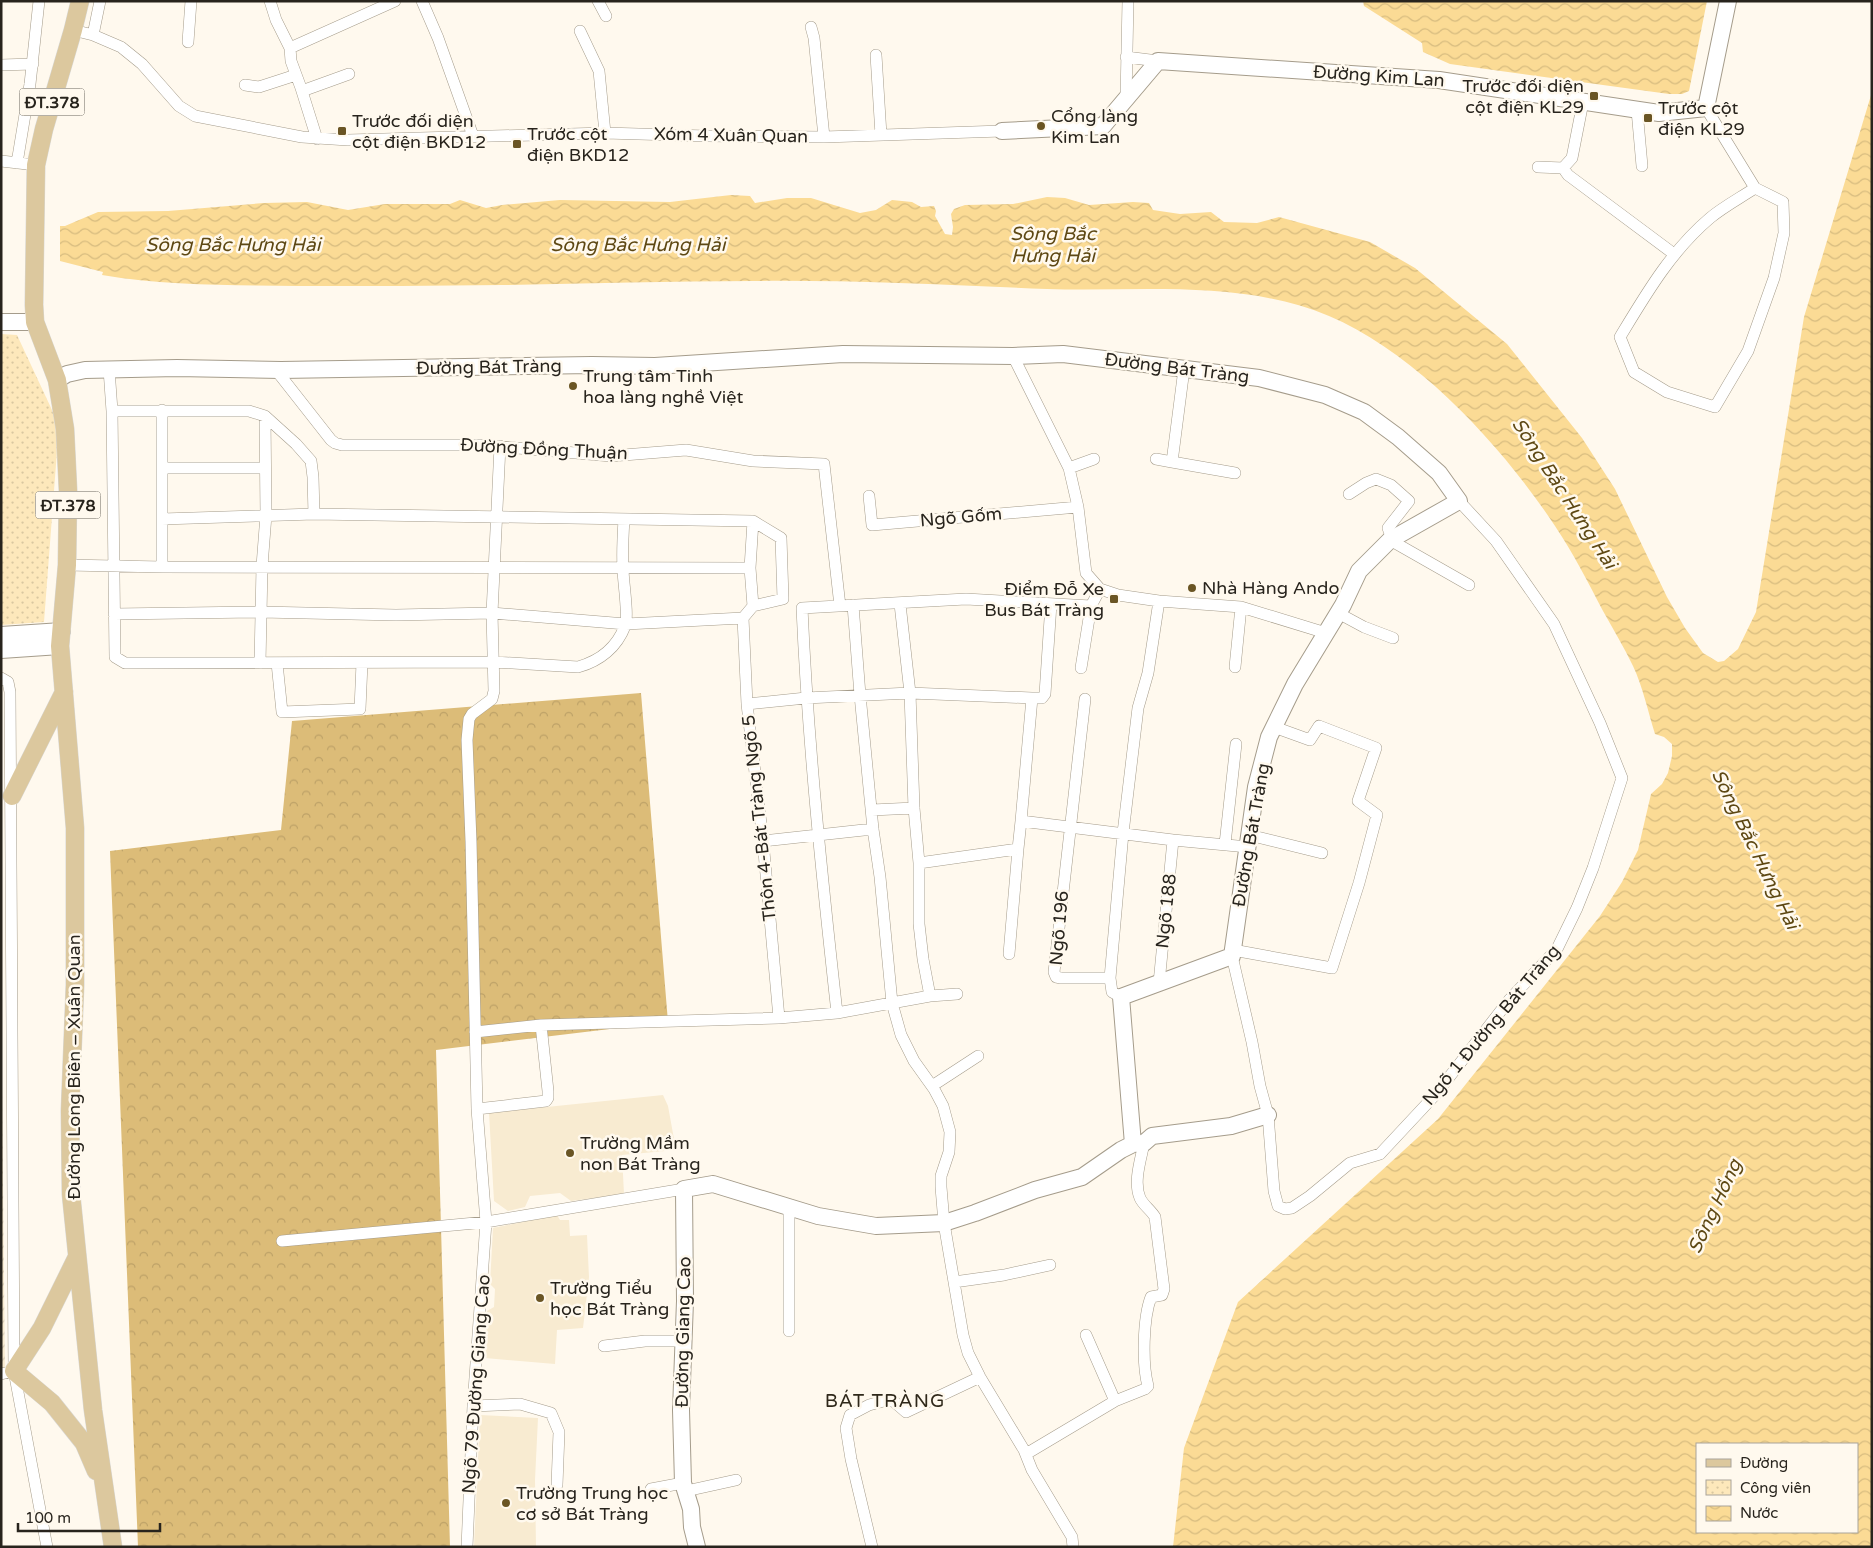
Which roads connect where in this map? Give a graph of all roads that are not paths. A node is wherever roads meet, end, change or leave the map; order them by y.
1 (39, 1) edge
2 (80, 1) edge
3 (100, 1) edge
4 (191, 1) edge
5 (270, 1) edge
6 (395, 1) edge
7 (422, 1) edge
8 (598, 1) edge
9 (1128, 1) edge
10 (1728, 1) edge
11 (606, 16) dead end
12 (811, 27) dead end
13 (73, 30) junction
14 (580, 31) dead end
15 (93, 35) junction
16 (188, 42) dead end
17 (290, 48) junction
18 (876, 55) dead end
19 (1126, 57) junction
20 (1158, 61) junction
21 (32, 64) junction
22 (1, 65) edge
23 (349, 74) dead end
24 (296, 75) junction
25 (245, 85) dead end
26 (302, 91) junction
27 (1126, 98) junction
28 (1583, 102) junction
29 (1706, 108) junction
30 (1637, 110) junction
31 (1002, 131) joint
32 (605, 132) junction
33 (882, 135) junction
34 (473, 136) junction
35 (824, 137) junction
36 (317, 139) junction
37 (1, 161) edge
38 (17, 163) junction
39 (1642, 166) dead end
40 (1538, 167) dead end
41 (1563, 168) junction
42 (36, 170) junction
43 (1755, 188) junction
44 (1674, 254) junction
45 (35, 313) junction
46 (1, 322) edge
47 (1013, 356) junction
48 (109, 369) junction
49 (1184, 369) junction
50 (276, 370) junction
51 (58, 380) junction
52 (162, 410) junction
53 (112, 411) junction
54 (265, 416) junction
55 (500, 446) junction
56 (1094, 459) dead end
57 (1156, 459) dead end
58 (1172, 462) junction
59 (162, 468) junction
60 (265, 468) junction
61 (1069, 468) junction
62 (1235, 473) dead end
63 (1349, 494) dead end
64 (869, 496) dead end
65 (1459, 501) junction
66 (1078, 507) junction
67 (314, 514) junction
68 (266, 515) junction
69 (496, 516) junction
70 (162, 519) junction
71 (624, 519) junction
72 (753, 521) junction
73 (1391, 540) junction
74 (66, 565) junction
75 (113, 566) junction
76 (262, 566) junction
77 (162, 567) junction
78 (494, 567) junction
79 (623, 567) junction
80 (750, 568) junction
81 (1469, 584) dead end
82 (1100, 588) junction
83 (784, 600) junction
84 (1159, 601) junction
85 (900, 604) junction
86 (1051, 604) junction
87 (854, 605) junction
88 (754, 606) junction
89 (840, 606) junction
90 (1091, 606) junction
91 (1241, 607) junction
92 (802, 608) junction
93 (261, 612) junction
94 (492, 613) junction
95 (1338, 613) junction
96 (114, 614) junction
97 (744, 618) junction
98 (626, 624) junction
99 (1326, 633) junction
100 (1, 635) edge
101 (61, 638) junction
102 (1393, 638) dead end
103 (1, 650) edge
104 (494, 662) junction
105 (260, 663) junction
106 (277, 663) junction
107 (362, 663) junction
108 (1235, 667) dead end
109 (1081, 668) dead end
110 (1, 678) edge
111 (65, 692) junction
112 (910, 693) junction
113 (860, 695) junction
114 (806, 698) junction
115 (1032, 698) junction
116 (1084, 699) dead end
117 (747, 704) junction
118 (1274, 727) junction
119 (1236, 744) dead end
120 (6, 777) edge
121 (12, 796) junction
122 (914, 808) junction
123 (872, 810) junction
124 (1021, 821) junction
125 (1069, 826) junction
126 (874, 829) junction
127 (1123, 833) junction
128 (818, 835) junction
129 (1173, 840) junction
130 (763, 841) junction
131 (1249, 841) junction
132 (1225, 844) junction
133 (1018, 849) junction
134 (1322, 853) dead end
135 (919, 863) junction
136 (6, 948) edge
137 (1233, 953) junction
138 (1009, 954) dead end
139 (1110, 978) junction
140 (1159, 983) junction
141 (957, 994) dead end
142 (930, 996) junction
143 (1121, 996) junction
144 (892, 1003) junction
145 (837, 1013) junction
146 (779, 1018) junction
147 (541, 1025) junction
148 (475, 1032) junction
149 (978, 1056) dead end
150 (932, 1086) junction
151 (477, 1109) junction
152 (1268, 1115) junction
153 (6, 1130) edge
154 (1139, 1143) junction
155 (684, 1189) junction
156 (789, 1206) junction
157 (486, 1222) junction
158 (944, 1222) junction
159 (7, 1241) edge
160 (282, 1241) dead end
161 (78, 1257) junction
162 (1050, 1265) dead end
163 (954, 1282) junction
164 (789, 1331) dead end
165 (1086, 1335) dead end
166 (682, 1341) junction
167 (604, 1346) dead end
168 (8, 1373) edge
169 (980, 1377) junction
170 (1115, 1402) junction
171 (473, 1406) junction
172 (1026, 1454) junction
173 (736, 1480) dead end
174 (557, 1485) dead end
175 (685, 1487) junction
176 (651, 1489) dead end
177 (106, 1494) junction
178 (47, 1547) edge
179 (113, 1547) edge
180 (467, 1547) edge
181 (697, 1547) edge
182 (872, 1547) edge
183 (1073, 1547) edge

1 - 21 street
2 - 13 main road, ĐT.378
3 - 15 street
4 - 16 street
5 - 17 street
6 - 17 street
7 - 34 street
8 - 11 street
9 - 19 street
10 - 29 street
12 - 35 street
13 - 15 street, Xóm 4 Xuân Quan
13 - 42 main road, ĐT.378
14 - 32 street
15 - 36 street, Xóm 4 Xuân Quan
17 - 24 street
18 - 33 street
19 - 20 street
19 - 27 street
20 - 27 street
20 - 28 street, Đường Kim Lan
21 - 22 street
21 - 38 street
23 - 26 street
24 - 25 street
24 - 26 street
26 - 36 street
27 - 31 street
28 - 30 street, Đường Kim Lan
28 - 41 street
29 - 30 street, Đường Kim Lan
29 - 43 street
30 - 39 street
31 - 33 street, Xóm 4 Xuân Quan
32 - 34 street, Xóm 4 Xuân Quan
32 - 35 street, Xóm 4 Xuân Quan
33 - 35 street, Xóm 4 Xuân Quan
34 - 36 street, Xóm 4 Xuân Quan
37 - 38 street
38 - 42 street
40 - 41 street
41 - 44 street
42 - 45 main road, ĐT.378
43 - 44 street
43 - 44 street
45 - 46 street
45 - 51 main road, ĐT.378
47 - 49 street, Đường Bát Tràng
47 - 50 street, Đường Bát Tràng
47 - 61 street
48 - 50 street, Đường Bát Tràng
48 - 51 street, Đường Bát Tràng
48 - 53 street
49 - 58 street
49 - 65 street, Đường Bát Tràng
50 - 55 street, Đường Đồng Thuận
51 - 74 main road, ĐT.378
52 - 53 street
52 - 54 street
52 - 59 street
53 - 75 street
54 - 60 street
54 - 67 street
55 - 69 street
55 - 89 street, Đường Đồng Thuận
56 - 61 street
57 - 58 street
58 - 62 street
59 - 60 street
59 - 70 street
60 - 68 street
61 - 66 street
63 - 73 street
64 - 66 street, Ngõ Gốm
65 - 73 street, Đường Bát Tràng
65 - 152 street, Ngõ 1 Đường Bát Tràng
66 - 82 street
67 - 68 street
67 - 69 street
68 - 70 street
68 - 76 street
69 - 71 street
69 - 78 street
70 - 77 street
71 - 72 street
71 - 79 street
72 - 80 street
72 - 83 street
73 - 81 street
73 - 95 street, Đường Bát Tràng
74 - 75 street
74 - 101 main road, ĐT.378
75 - 77 street
75 - 96 street
76 - 77 street
76 - 78 street
76 - 93 street
78 - 79 street
78 - 94 street
79 - 80 street
79 - 98 street
80 - 88 street
82 - 84 street
82 - 90 street
83 - 88 street
83 - 92 street
84 - 91 street
84 - 127 street
85 - 86 street
85 - 87 street
85 - 112 street
86 - 90 street
86 - 115 street
87 - 89 street
87 - 113 street
88 - 97 street
89 - 92 street
90 - 109 street
91 - 99 street
91 - 108 street
92 - 114 street
93 - 94 street
93 - 96 street
93 - 105 street
94 - 98 street
94 - 104 street
95 - 99 street, Đường Bát Tràng
95 - 102 street
96 - 105 street
97 - 98 street
97 - 117 street, Thôn 4-Bát Tràng Ngõ 5
98 - 104 street
99 - 118 street, Đường Bát Tràng
100 - 101 street
101 - 103 street
101 - 111 main road, Đường Long Biên – Xuân Quan
104 - 107 street
104 - 148 street, Ngõ 79 Đường Giang Cao
105 - 106 street
106 - 107 street
106 - 107 street
110 - 120 street
111 - 121 main road
111 - 161 main road, Đường Long Biên – Xuân Quan
112 - 113 street
112 - 115 street
112 - 122 street
113 - 114 street
113 - 123 street
114 - 117 street
114 - 128 street
115 - 124 street
116 - 125 street
117 - 130 street, Thôn 4-Bát Tràng Ngõ 5
118 - 131 street, Đường Bát Tràng
118 - 137 street
119 - 132 street
120 - 121 street
121 - 136 street
122 - 123 street
122 - 135 street
123 - 126 street
124 - 125 street
124 - 133 street
125 - 127 street
125 - 139 street, Ngõ 196
126 - 128 street
126 - 144 street
127 - 129 street
127 - 139 street
128 - 130 street
128 - 145 street
129 - 132 street
129 - 140 street, Ngõ 188
130 - 146 street, Thôn 4-Bát Tràng Ngõ 5
131 - 132 street
131 - 134 street
131 - 137 street, Đường Bát Tràng
133 - 135 street
133 - 138 street
135 - 142 street
136 - 153 street
137 - 140 street
137 - 152 street
139 - 143 street
140 - 143 street
141 - 142 street
142 - 144 street
143 - 154 street
144 - 145 street
144 - 150 street
145 - 146 street
146 - 147 street
147 - 148 street
147 - 151 street
148 - 151 street, Ngõ 79 Đường Giang Cao
149 - 150 street
150 - 158 street
151 - 157 street, Ngõ 79 Đường Giang Cao
152 - 154 street
153 - 159 street
154 - 158 street
154 - 170 street
155 - 156 street
155 - 157 street
155 - 166 street, Đường Giang Cao
156 - 158 street
156 - 164 street
157 - 160 street
157 - 171 street, Ngõ 79 Đường Giang Cao
158 - 163 street
159 - 168 street
161 - 168 main road
161 - 177 main road, Đường Long Biên – Xuân Quan
162 - 163 street
163 - 169 street
165 - 170 street
166 - 167 street
166 - 175 street, Đường Giang Cao
168 - 177 main road
168 - 178 street
169 - 172 street
169 - 182 street
170 - 172 street
171 - 174 street
171 - 180 street, Ngõ 79 Đường Giang Cao
172 - 183 street
173 - 175 street
175 - 176 street
175 - 181 street, Đường Giang Cao
177 - 179 main road, Đường Long Biên – Xuân Quan

